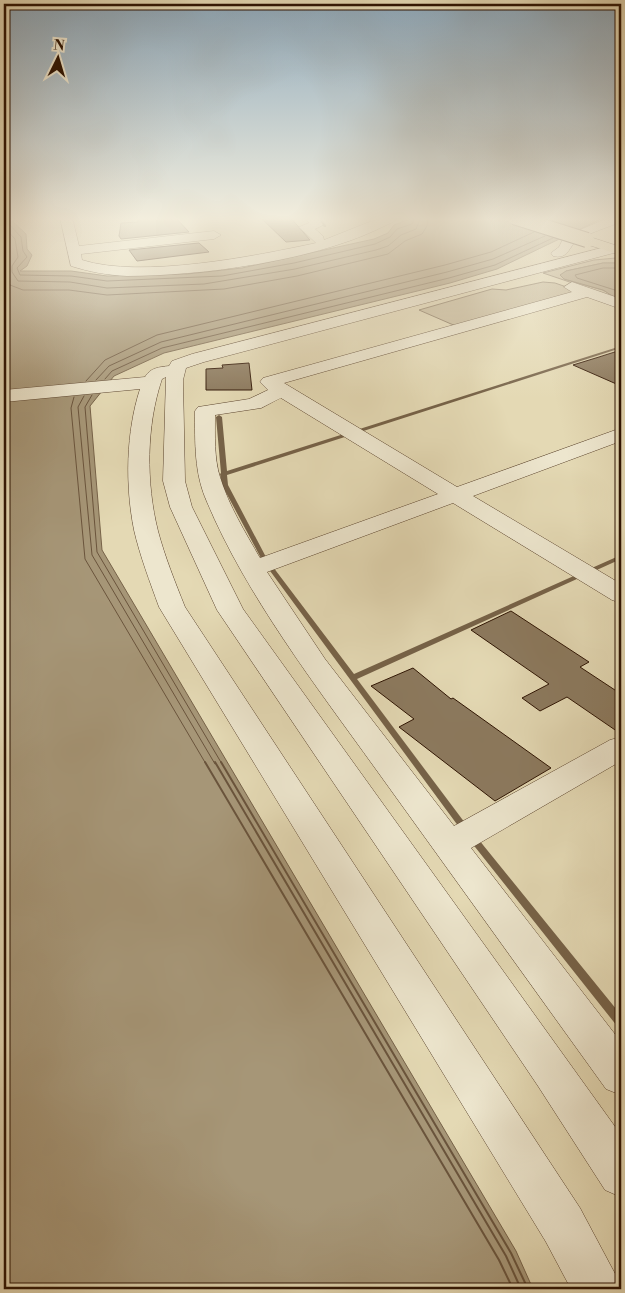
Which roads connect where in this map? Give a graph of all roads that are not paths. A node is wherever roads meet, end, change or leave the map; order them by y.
1 (498, 277) edge
2 (508, 277) edge
3 (482, 284) junction
4 (589, 292) junction
5 (621, 304) edge
6 (153, 379) junction
7 (282, 390) junction
8 (4, 396) edge
9 (621, 434) edge
10 (459, 495) junction
11 (254, 569) junction
12 (621, 595) edge
13 (621, 747) edge
14 (449, 844) junction
15 (621, 1075) edge
16 (621, 1174) edge
17 (598, 1289) edge

1 - 3 street
2 - 3 street
3 - 4 street
3 - 6 street
4 - 5 street
4 - 7 street
6 - 8 street
6 - 16 street
6 - 17 street
7 - 10 street
7 - 11 street
9 - 10 street
10 - 11 street
10 - 12 street
11 - 14 street
13 - 14 street
14 - 15 street

